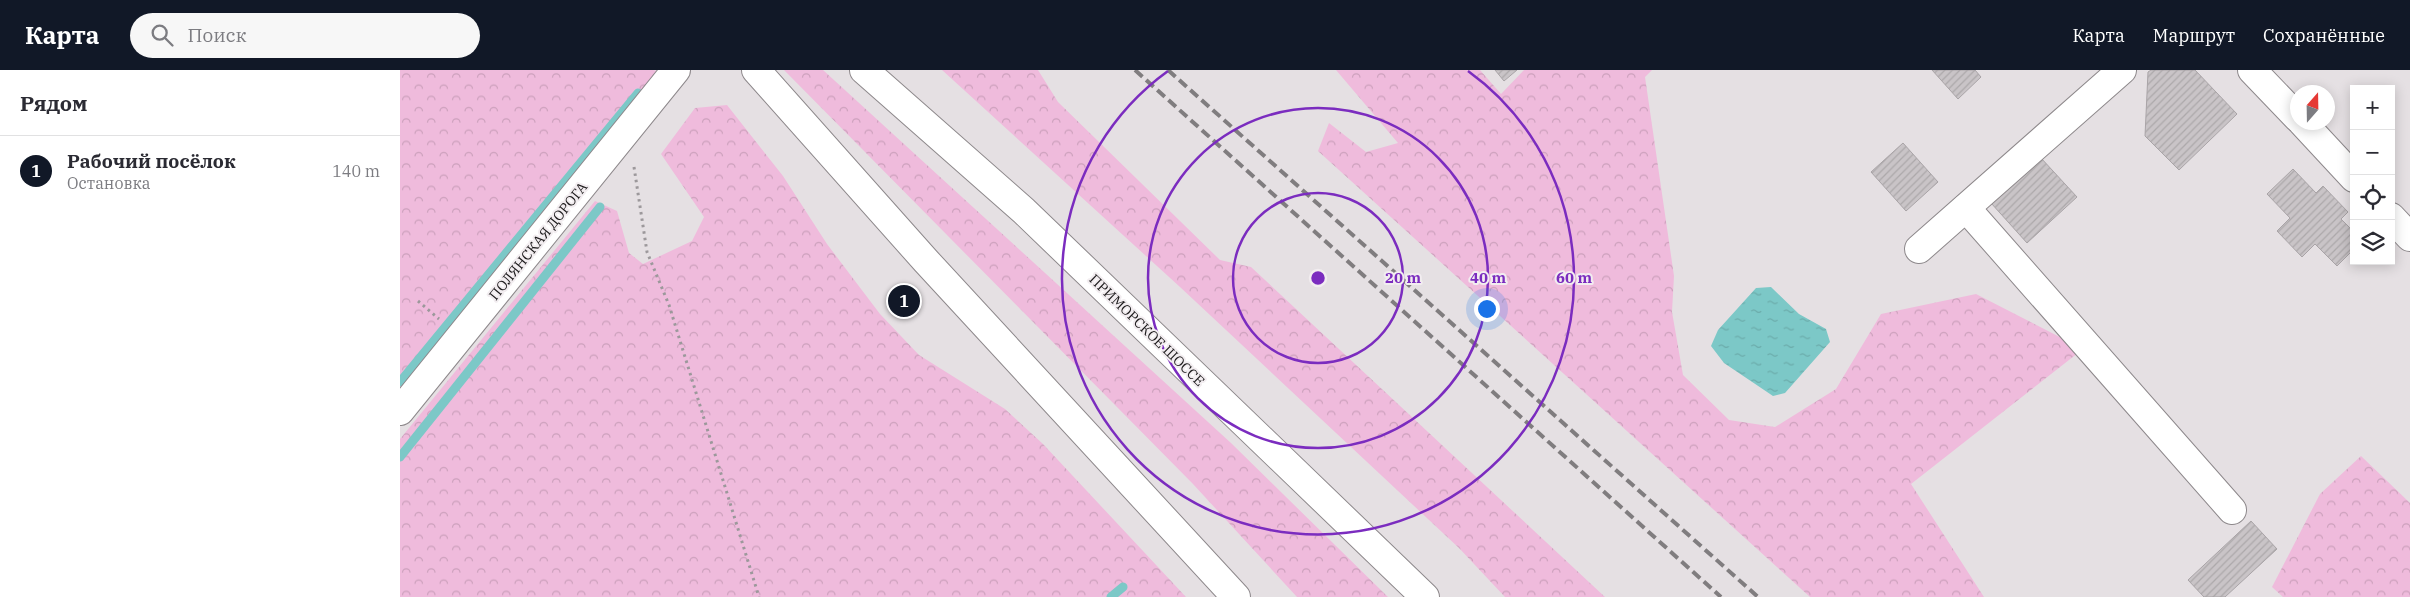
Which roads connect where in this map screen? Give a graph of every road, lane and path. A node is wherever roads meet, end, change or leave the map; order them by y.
1 (676, 70) edge
2 (756, 70) edge
3 (864, 70) edge
4 (2122, 70) edge
5 (2252, 70) edge
6 (2290, 110) edge
7 (629, 129) junction
8 (2309, 130) edge
9 (2351, 175) edge
10 (1966, 208) junction
11 (2394, 220) edge
12 (2410, 237) edge
13 (1920, 249) dead end
14 (418, 301) dead end
15 (445, 324) dead end
16 (400, 411) edge
17 (2232, 510) dead end
18 (759, 597) edge
19 (1236, 597) edge
20 (1424, 597) edge

1 - 7 main road, ПОЛЯНСКАЯ ДОРОГА
2 - 19 main road
3 - 20 main road, ПРИМОРСКОЕ ШОССЕ
4 - 10 main road
5 - 6 main road
7 - 16 main road, ПОЛЯНСКАЯ ДОРОГА
7 - 18 path
8 - 9 main road
10 - 13 main road
10 - 17 main road
11 - 12 main road
14 - 15 path

